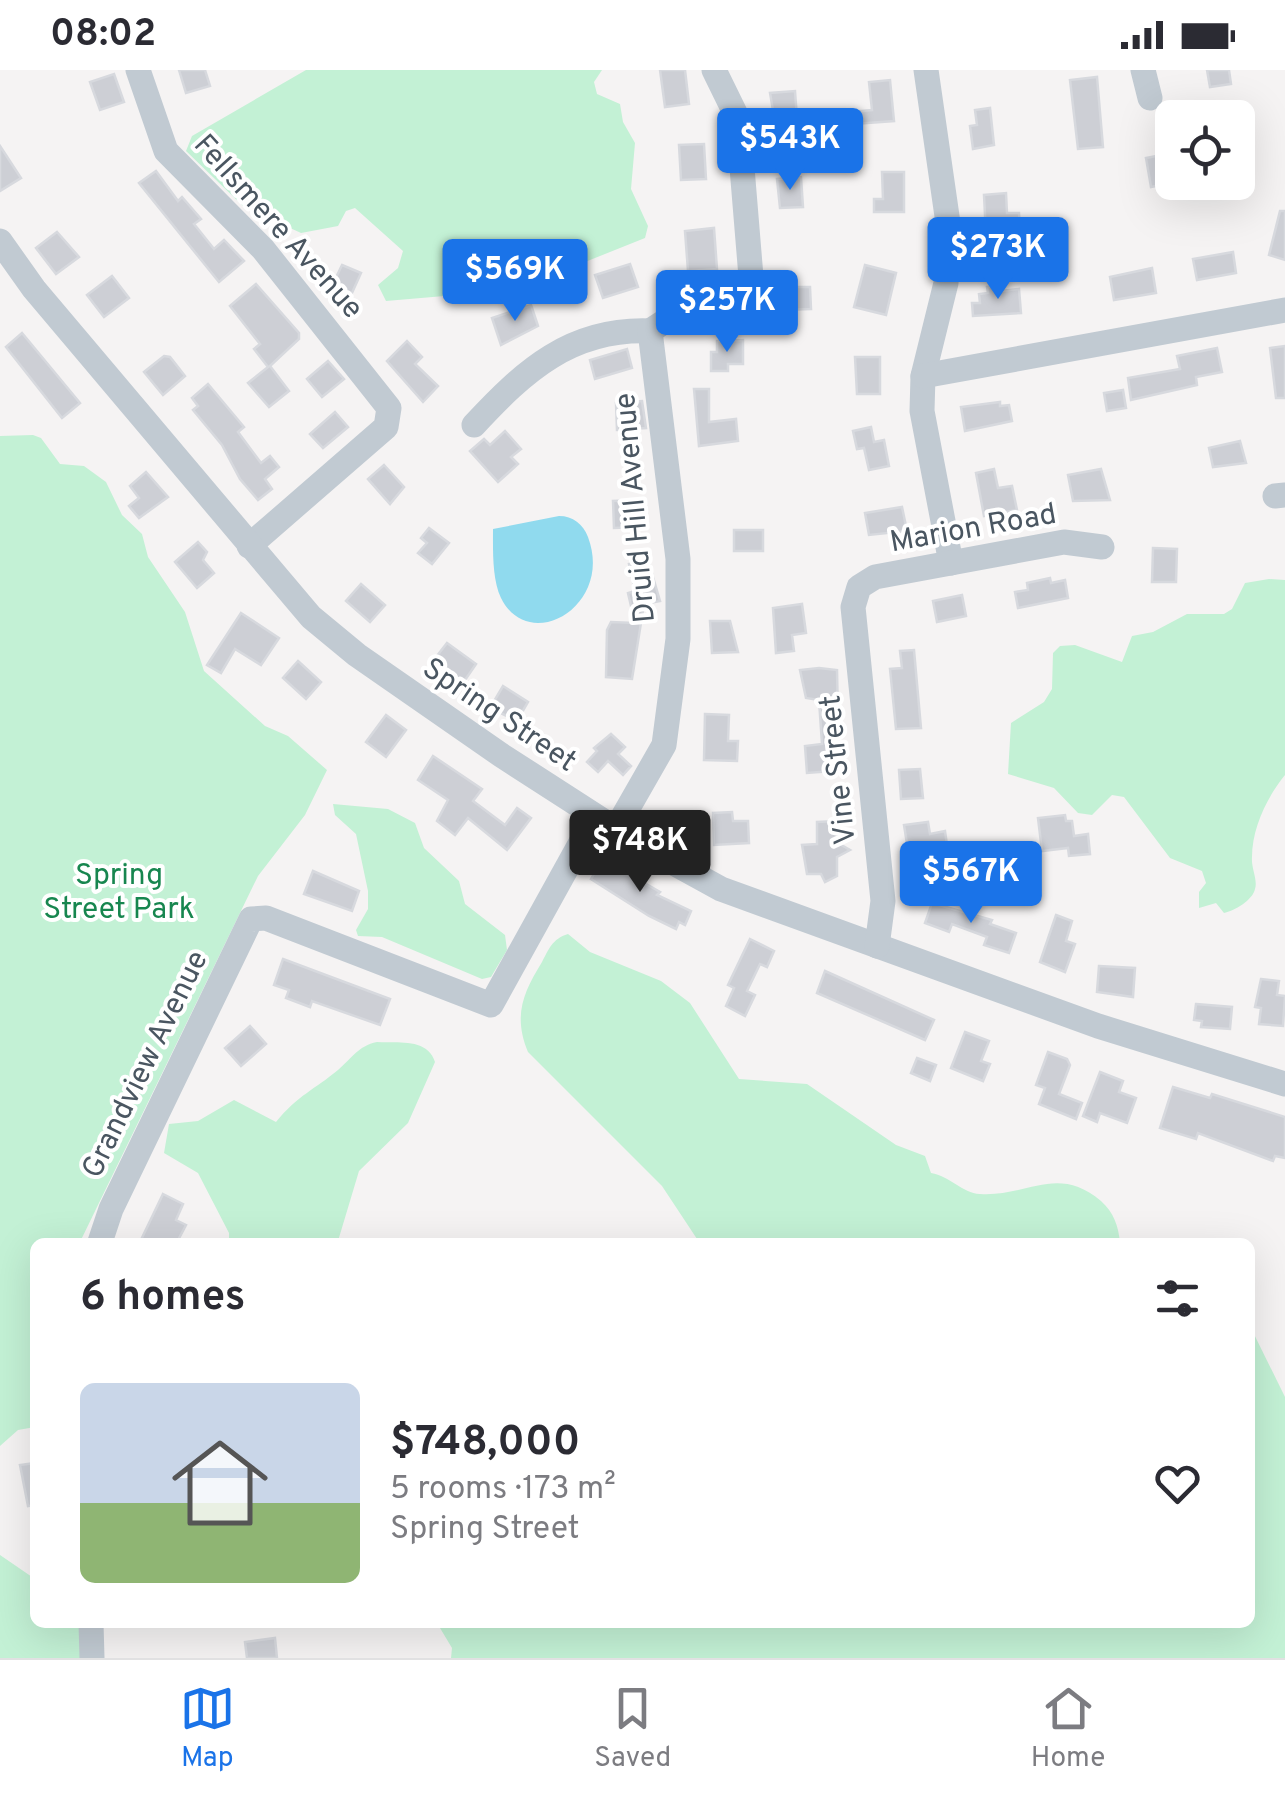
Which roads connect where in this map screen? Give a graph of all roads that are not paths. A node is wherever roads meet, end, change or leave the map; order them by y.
1 (138, 70) edge
2 (714, 70) edge
3 (926, 70) edge
4 (1144, 70) edge
5 (1150, 98) dead end
6 (0, 241) edge
7 (9, 271) edge
8 (1285, 310) edge
9 (650, 331) junction
10 (923, 376) junction
11 (474, 424) dead end
12 (249, 546) junction
13 (1102, 547) dead end
14 (951, 563) junction
15 (859, 588) joint
16 (606, 823) junction
17 (254, 918) joint
18 (878, 946) junction
19 (1285, 1084) edge
20 (101, 1238) edge
21 (91, 1628) edge
22 (92, 1658) edge

1 - 12 street, Fellsmere Avenue
2 - 9 street
3 - 10 street
4 - 5 street
6 - 7 street, Spring Street
7 - 12 street, Spring Street
8 - 10 street
9 - 11 street
9 - 16 street, Druid Hill Avenue
10 - 14 street
12 - 16 street, Spring Street
13 - 14 street, Marion Road
14 - 15 street, Marion Road
15 - 18 street, Vine Street
16 - 17 street, Druid Hill Avenue
16 - 18 street, Spring Street
17 - 20 street, Grandview Avenue
18 - 19 street, Spring Street
21 - 22 street

